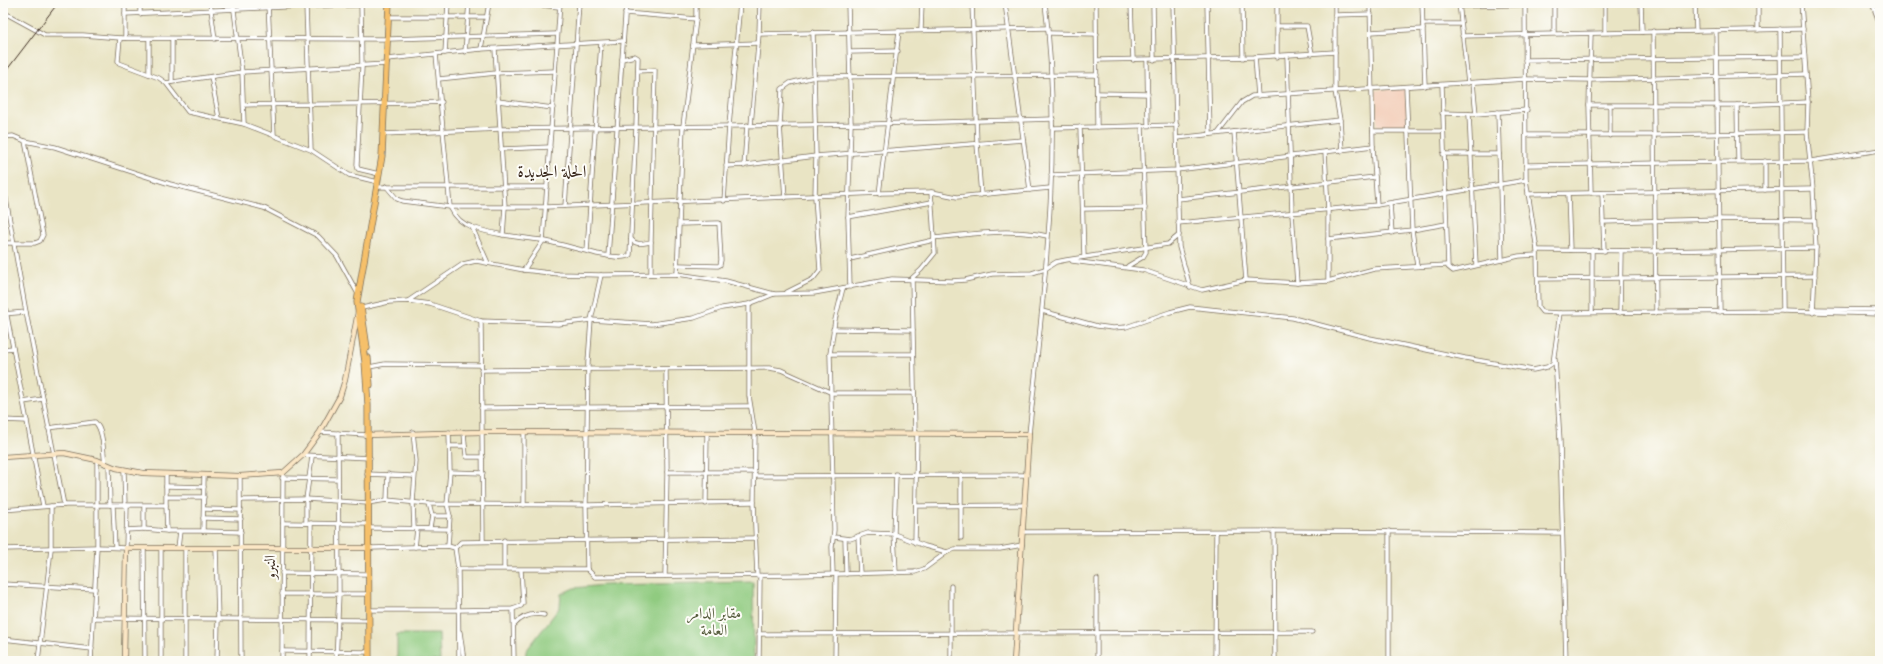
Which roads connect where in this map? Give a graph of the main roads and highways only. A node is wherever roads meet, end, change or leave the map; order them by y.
1 (389, 3) edge
2 (360, 309) junction
3 (369, 404) junction
4 (369, 548) junction
5 (369, 661) edge
6 (372, 661) edge

1 - 2 main road
2 - 3 main road
2 - 3 main road
3 - 4 main road
4 - 5 main road
4 - 6 main road

